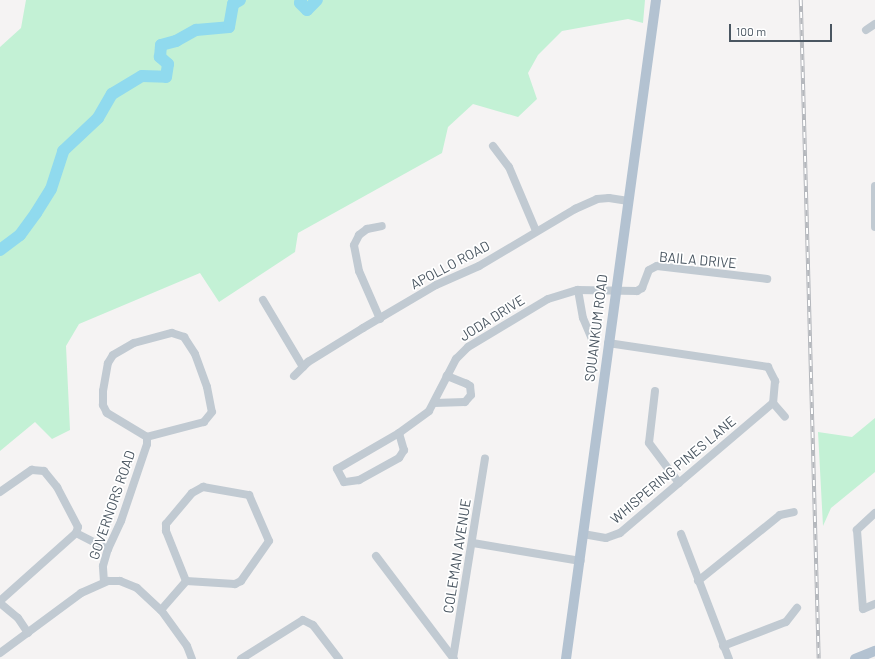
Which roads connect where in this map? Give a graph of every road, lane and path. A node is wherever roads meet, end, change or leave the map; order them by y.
1 (656, 0) edge
2 (875, 24) edge
3 (866, 30) dead end
4 (493, 146) dead end
5 (875, 186) edge
6 (627, 201) junction
7 (382, 226) dead end
8 (875, 226) edge
9 (536, 231) junction
10 (767, 280) dead end
11 (578, 290) junction
12 (615, 290) junction
13 (263, 300) dead end
14 (380, 319) junction
15 (592, 339) dead end
16 (608, 343) junction
17 (303, 367) junction
18 (294, 376) dead end
19 (447, 376) junction
20 (655, 392) dead end
21 (434, 403) junction
22 (773, 403) junction
23 (786, 417) dead end
24 (399, 433) junction
25 (147, 437) junction
26 (485, 458) dead end
27 (680, 483) junction
28 (0, 492) edge
29 (794, 512) dead end
30 (875, 513) edge
31 (76, 532) junction
32 (583, 534) junction
33 (682, 534) dead end
34 (472, 543) junction
35 (108, 549) junction
36 (376, 556) dead end
37 (580, 561) junction
38 (186, 580) junction
39 (698, 581) junction
40 (104, 582) junction
41 (0, 602) edge
42 (875, 604) edge
43 (797, 608) dead end
44 (161, 610) junction
45 (28, 633) junction
46 (723, 646) junction
47 (875, 651) edge
48 (0, 653) edge
49 (192, 659) edge
50 (241, 659) edge
51 (339, 659) edge
52 (454, 659) edge
53 (566, 659) edge
54 (729, 659) edge
55 (855, 659) edge

1 - 6 main road, SQUANKUM ROAD
2 - 3 street
4 - 9 street
5 - 8 street
6 - 9 street, APOLLO ROAD
6 - 12 main road, SQUANKUM ROAD
7 - 14 street
9 - 14 street, APOLLO ROAD
10 - 12 street, BAILA DRIVE
11 - 12 street, JODA DRIVE
11 - 15 street
11 - 19 street, JODA DRIVE
12 - 16 main road, SQUANKUM ROAD
13 - 17 street
14 - 17 street, APOLLO ROAD
16 - 22 street
16 - 32 main road, SQUANKUM ROAD
17 - 18 street, APOLLO ROAD
19 - 21 street, JODA DRIVE
19 - 21 street
20 - 27 street
21 - 24 street, JODA DRIVE
22 - 23 street
22 - 27 street, WHISPERING PINES LANE
24 - 24 street, JODA DRIVE
25 - 25 street, GOVERNORS ROAD
25 - 35 street, GOVERNORS ROAD
26 - 34 street, COLEMAN AVENUE
27 - 32 street, WHISPERING PINES LANE
28 - 31 street
29 - 39 street
30 - 42 street
31 - 35 street
31 - 41 street
32 - 37 main road, SQUANKUM ROAD
33 - 39 street
34 - 37 street
34 - 52 street, COLEMAN AVENUE
35 - 40 street, GOVERNORS ROAD
36 - 52 street
37 - 53 main road, SQUANKUM ROAD
38 - 38 street
38 - 44 street
39 - 46 street
40 - 44 street
40 - 45 street
41 - 45 street
43 - 46 street
44 - 49 street
45 - 48 street
46 - 54 street
47 - 55 main road
50 - 51 street

